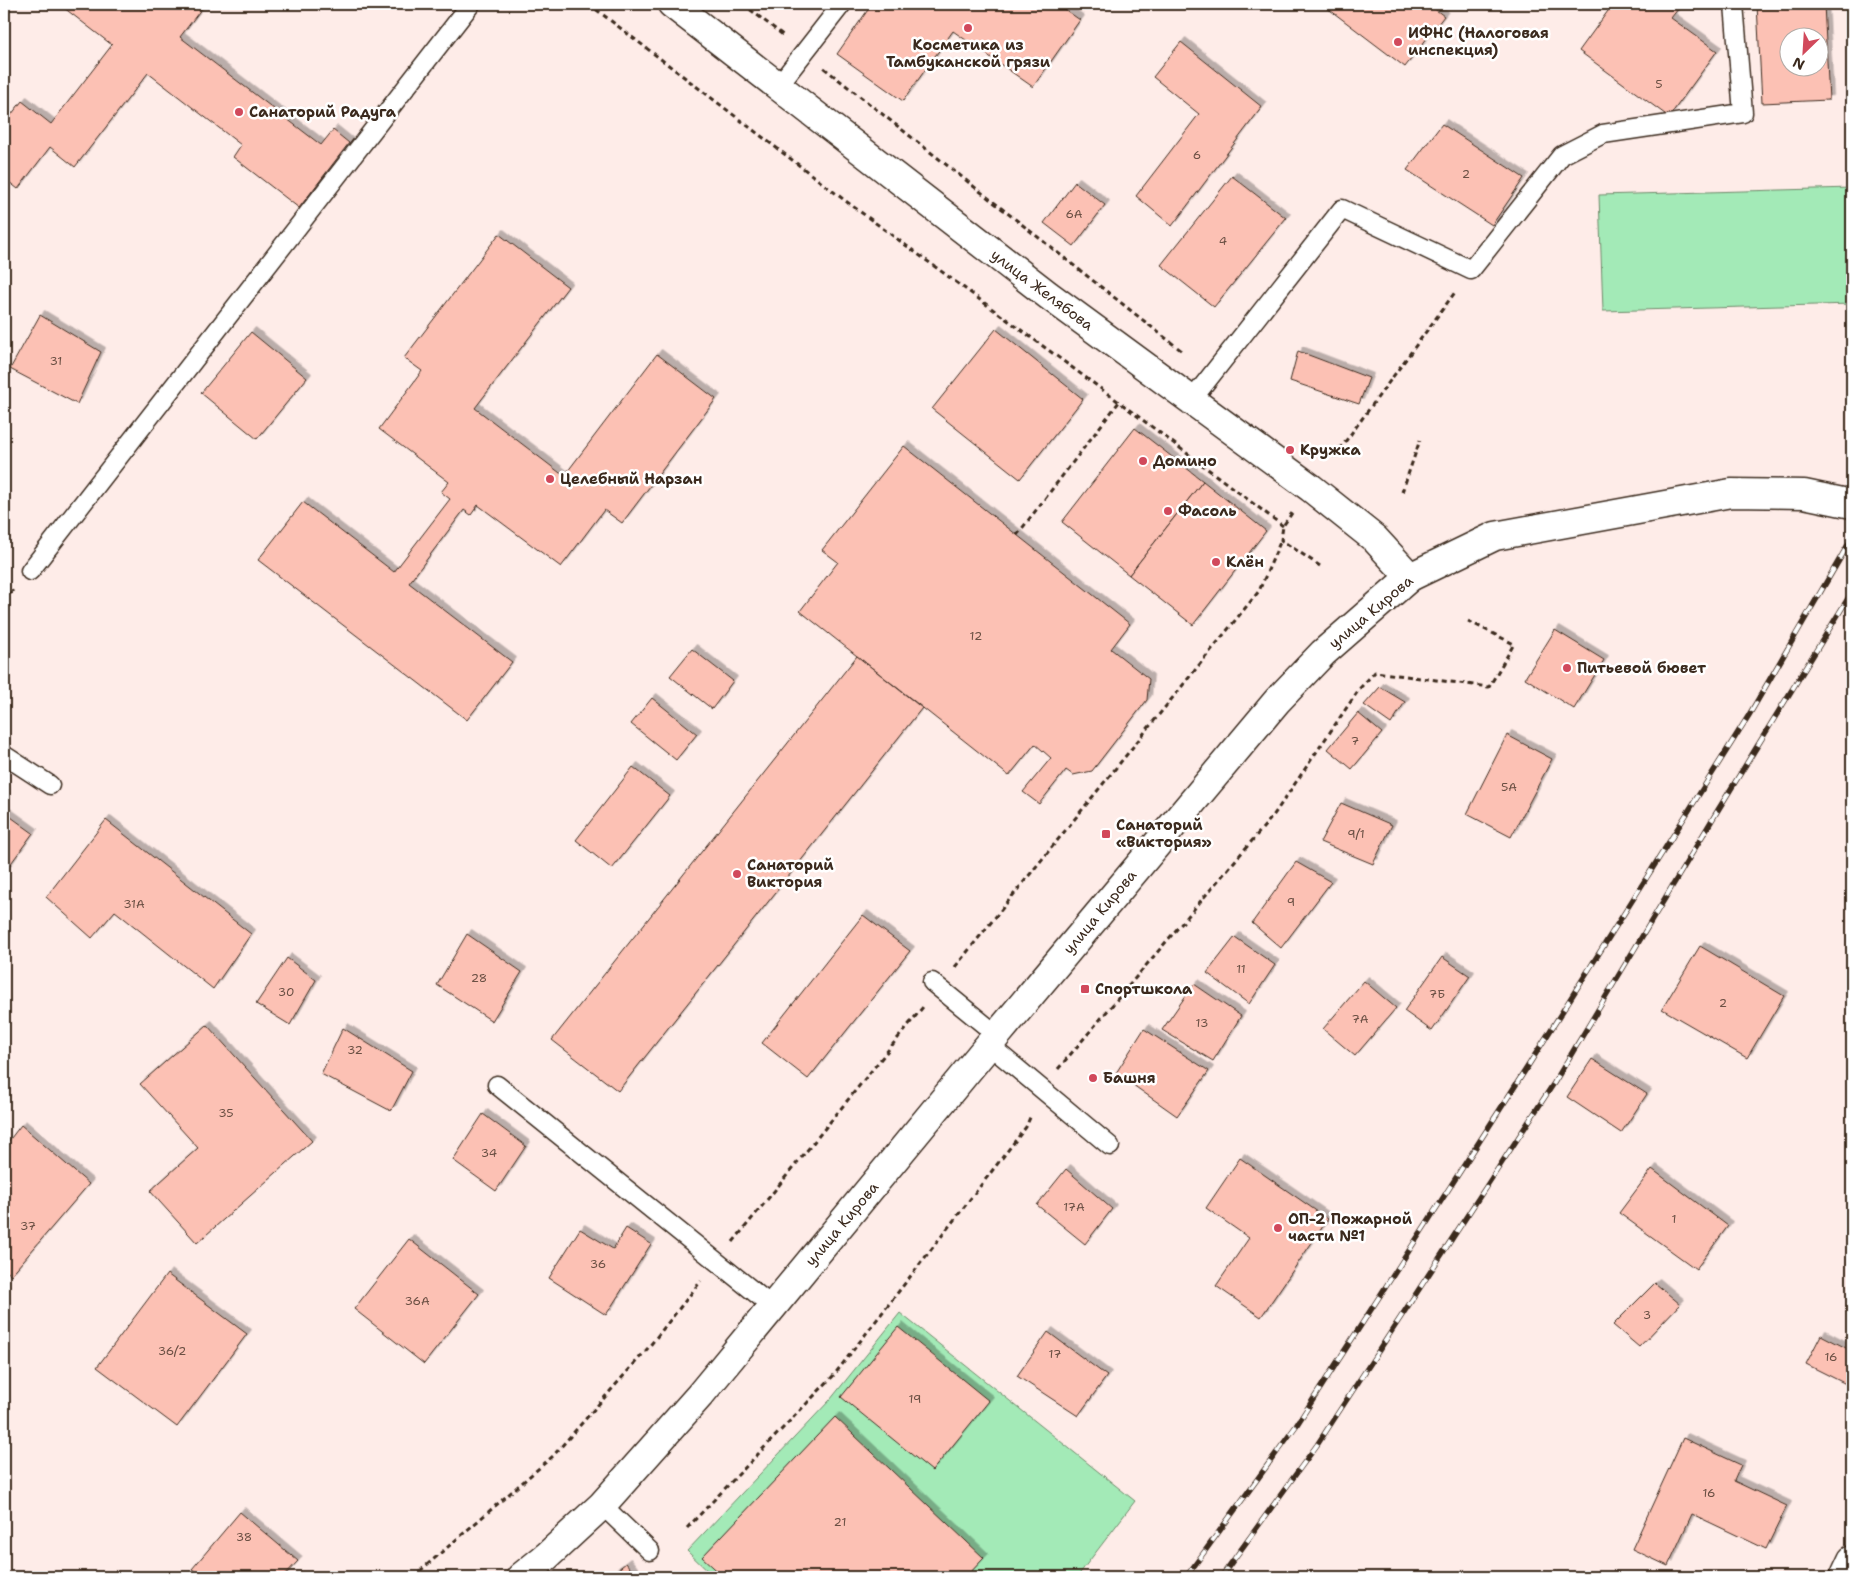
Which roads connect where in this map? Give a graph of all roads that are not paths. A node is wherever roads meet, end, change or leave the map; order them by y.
1 (471, 4) edge
2 (672, 4) edge
3 (842, 4) edge
4 (1734, 4) edge
5 (778, 86) junction
6 (1191, 401) junction
7 (1852, 504) edge
8 (30, 571) dead end
9 (1410, 577) junction
10 (4, 755) edge
11 (50, 785) dead end
12 (935, 985) road end
13 (993, 1040) junction
14 (497, 1085) dead end
15 (1110, 1146) dead end
16 (773, 1307) junction
17 (602, 1505) junction
18 (650, 1551) dead end
19 (1852, 1560) edge
20 (521, 1577) edge
21 (1844, 1577) edge

1 - 8 lane
2 - 5 street, улица Желябова
3 - 5 lane
4 - 6 lane
5 - 6 street, улица Желябова
6 - 9 street, улица Желябова
7 - 9 street, улица Кирова
9 - 13 street, улица Кирова
10 - 11 lane
12 - 13 lane
13 - 15 lane
13 - 16 street, улица Кирова
14 - 16 lane
16 - 17 street, улица Кирова
17 - 18 lane
17 - 20 street, улица Кирова
19 - 21 street

